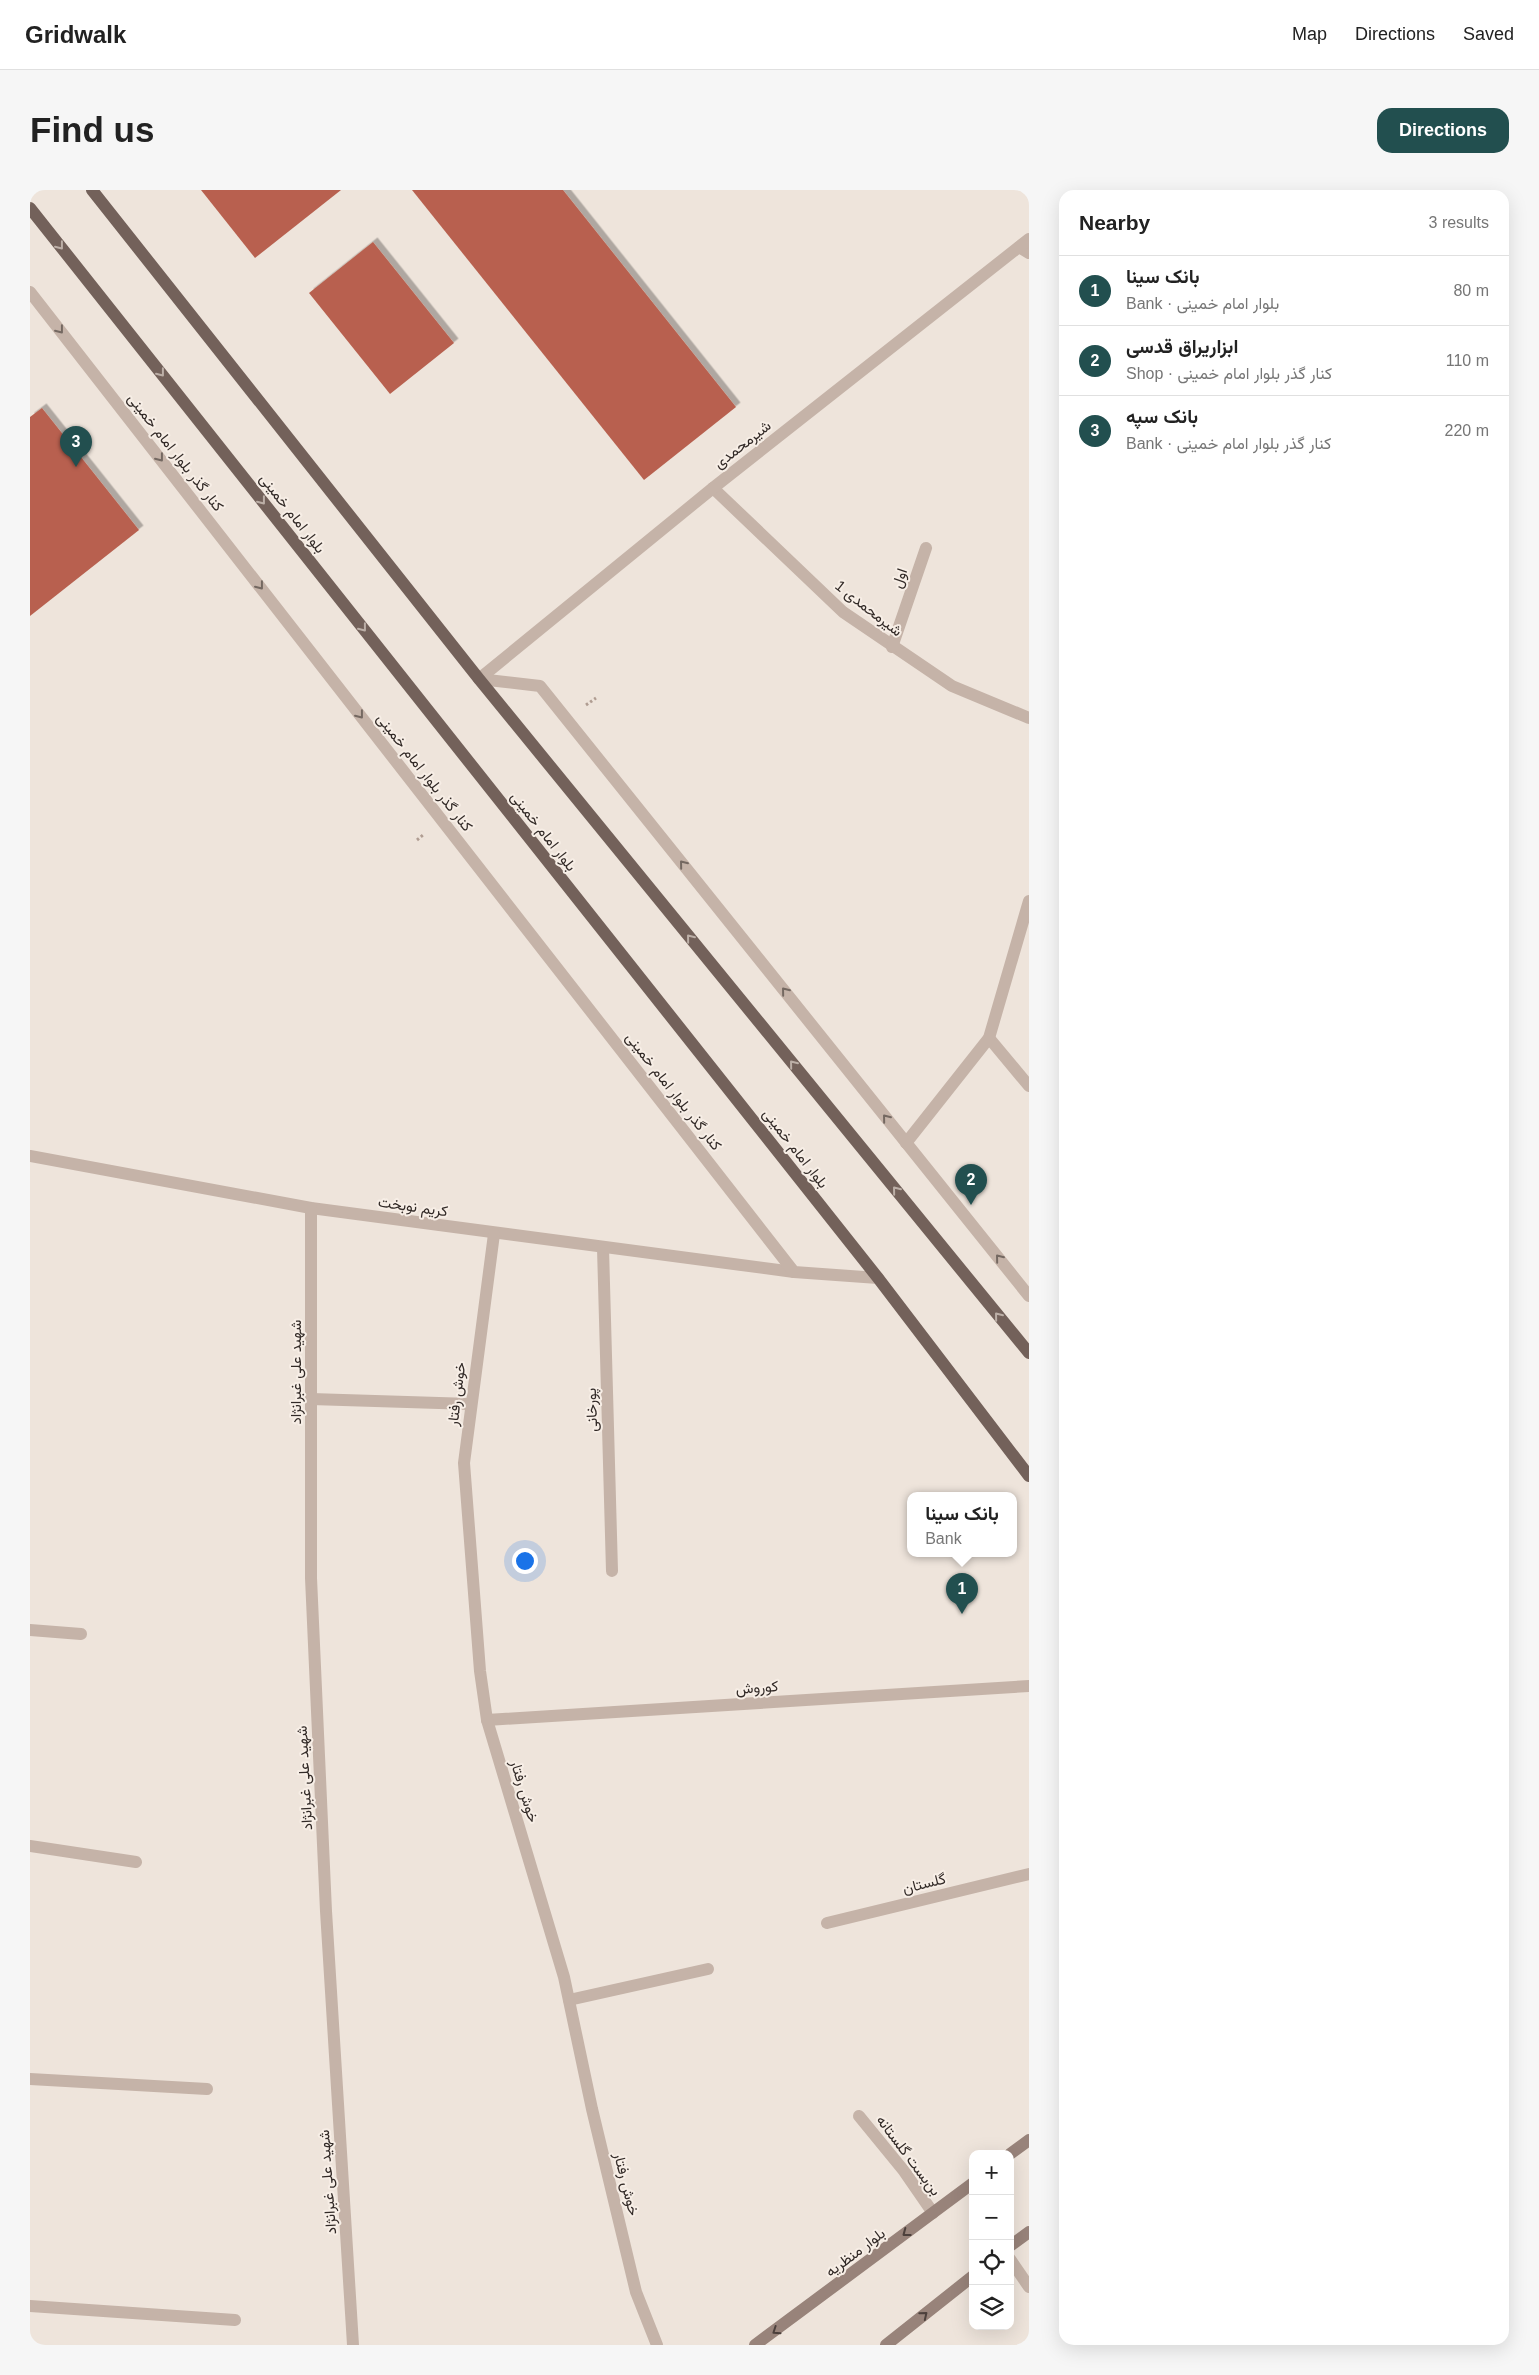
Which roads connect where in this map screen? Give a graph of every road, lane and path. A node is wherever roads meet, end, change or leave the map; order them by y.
1 (92, 190) edge
2 (30, 208) edge
3 (1026, 246) edge
4 (30, 292) edge
5 (713, 488) junction
6 (926, 548) dead end
7 (892, 647) junction
8 (479, 678) junction
9 (1029, 718) edge
10 (1029, 901) edge
11 (989, 1038) junction
12 (1029, 1086) edge
13 (906, 1143) junction
14 (30, 1156) edge
15 (312, 1208) junction
16 (494, 1234) junction
17 (603, 1248) junction
18 (794, 1272) junction
19 (878, 1278) junction
20 (1029, 1296) edge
21 (1029, 1353) edge
22 (312, 1399) junction
23 (472, 1404) junction
24 (1029, 1476) edge
25 (612, 1571) dead end
26 (30, 1630) edge
27 (81, 1634) dead end
28 (1029, 1686) edge
29 (486, 1720) junction
30 (30, 1846) edge
31 (136, 1862) dead end
32 (1029, 1874) edge
33 (827, 1923) dead end
34 (708, 1969) dead end
35 (569, 2000) junction
36 (30, 2079) edge
37 (207, 2089) dead end
38 (859, 2116) dead end
39 (1029, 2140) edge
40 (1014, 2151) edge
41 (969, 2186) edge
42 (933, 2213) junction
43 (1029, 2232) edge
44 (1014, 2243) edge
45 (1014, 2265) edge
46 (969, 2279) edge
47 (1029, 2287) edge
48 (30, 2306) edge
49 (235, 2320) dead end
50 (353, 2345) edge
51 (657, 2345) edge
52 (755, 2345) edge
53 (886, 2345) edge

1 - 8 main road
2 -> 19 main road, بلوار امام خمینی
3 - 5 street, شیرمحمدی
4 -> 18 street, کنار گذر بلوار امام خمینی
5 - 7 street, شیرمحمدی 1
5 - 8 street, شیرمحمدی
6 - 7 street, اول
7 - 9 street, شیرمحمدی 1
13 -> 8 street
21 -> 8 main road
10 - 11 street
11 - 12 street
11 - 13 street
20 -> 13 street
14 - 15 street, کریم نوبخت
15 - 16 street, کریم نوبخت
15 - 22 street, شهید علی غبرانژاد
16 - 17 street, کریم نوبخت
16 - 23 street, خوش رفتار
17 - 18 street, کریم نوبخت
17 - 25 street, پورخانی
18 - 19 street, کریم نوبخت
19 - 24 main road, بلوار امام خمینی
22 - 23 street
22 - 50 street, شهید علی غبرانژاد
23 - 29 street, خوش رفتار
26 - 27 street
28 - 29 street, کوروش
29 - 35 street, خوش رفتار
30 - 31 street
32 - 33 street, گلستان
34 - 35 street
35 - 51 street, خوش رفتار
36 - 37 street
38 - 42 street, بن‌بست گلستانه
39 - 40 main road
41 - 42 main road, بلوار منظریه
42 -> 52 main road, بلوار منظریه
43 - 44 main road
45 - 47 street
53 -> 46 main road
48 - 49 street

